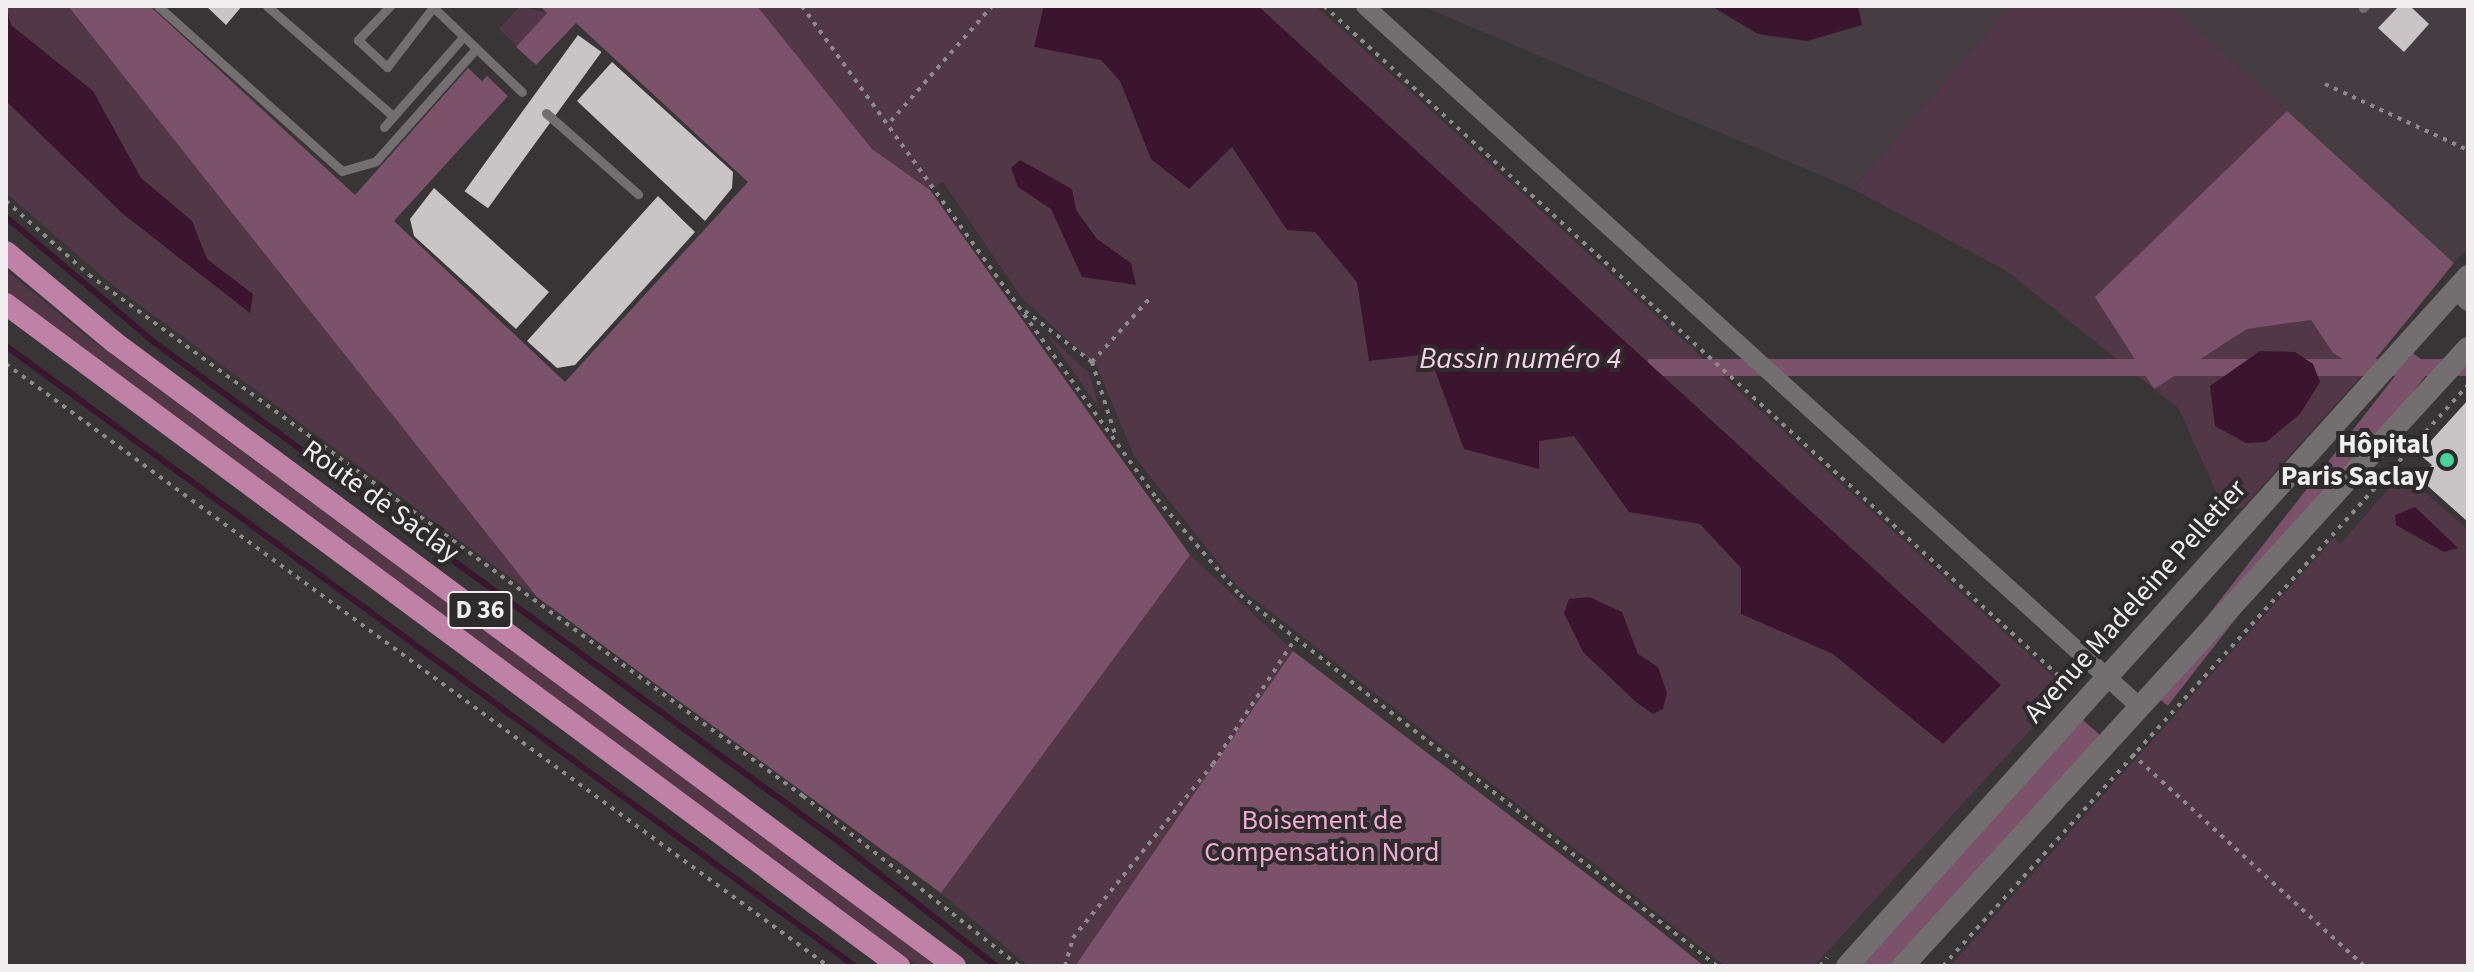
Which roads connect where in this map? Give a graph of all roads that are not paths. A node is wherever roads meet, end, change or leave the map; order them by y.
1 (158, 6) edge
2 (267, 6) edge
3 (390, 6) edge
4 (433, 6) edge
5 (1365, 6) edge
6 (463, 37) junction
7 (475, 50) junction
8 (522, 92) dead end
9 (546, 113) dead end
10 (393, 116) junction
11 (384, 127) dead end
12 (638, 194) dead end
13 (6, 252) edge
14 (2464, 289) edge
15 (6, 304) edge
16 (2468, 348) edge
17 (2108, 676) junction
18 (2141, 708) junction
19 (899, 966) edge
20 (955, 966) edge
21 (1847, 966) edge
22 (1903, 966) edge

1 - 7 lane
2 - 10 lane
3 - 4 lane
4 - 6 lane
5 - 17 street
6 - 7 lane
6 - 10 lane
7 - 8 lane
9 - 12 lane
10 - 11 lane
13 - 20 main road, Route de Saclay / D 36
14 - 17 street, Avenue Madeleine Pelletier
15 - 19 main road, D 36
16 - 18 street
17 - 18 street
17 - 21 street, Avenue Madeleine Pelletier
18 - 22 street

